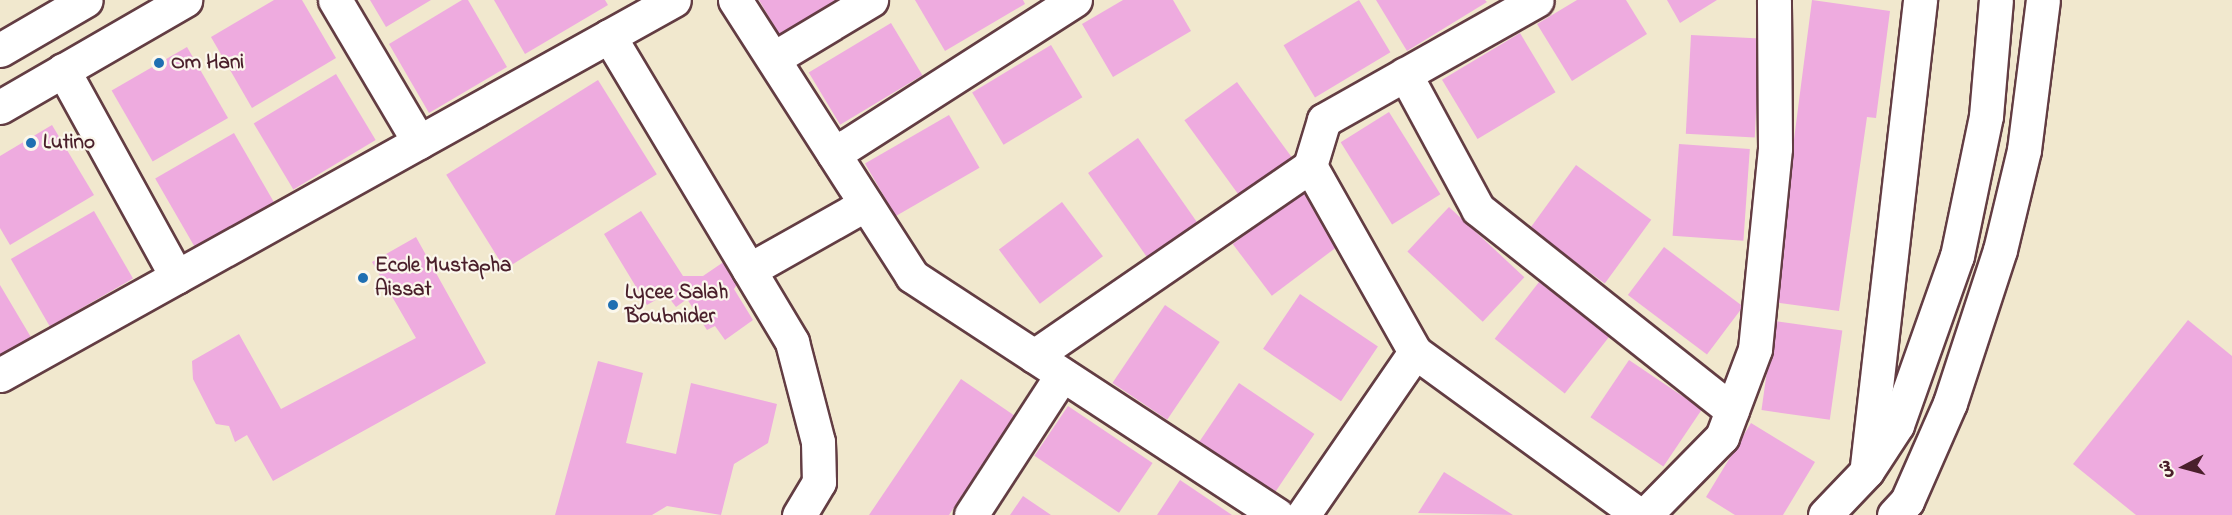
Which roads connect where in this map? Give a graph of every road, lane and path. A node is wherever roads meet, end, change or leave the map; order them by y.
1 (86, 0) edge
2 (185, 0) edge
3 (335, 0) edge
4 (735, 0) edge
5 (871, 0) edge
6 (1075, 0) edge
7 (1537, 0) edge
8 (1774, 0) edge
9 (1920, 0) edge
10 (1996, 0) edge
11 (2043, 0) edge
12 (653, 5) edge
13 (609, 36) junction
14 (0, 50) edge
15 (776, 57) junction
16 (63, 70) junction
17 (1406, 74) junction
18 (0, 107) edge
19 (419, 142) junction
20 (834, 154) junction
21 (1310, 166) junction
22 (866, 204) junction
23 (749, 270) junction
24 (177, 277) junction
25 (1415, 352) junction
26 (1034, 357) junction
27 (0, 375) edge
28 (1062, 375) junction
29 (1732, 410) junction
30 (1867, 471) junction
31 (799, 515) edge
32 (971, 515) edge
33 (1276, 515) edge
34 (1303, 515) edge
35 (1639, 515) edge
36 (1645, 515) edge
37 (1825, 515) edge
38 (1894, 515) edge

1 - 14 street
2 - 16 street
3 - 19 street
4 - 15 street
5 - 15 street
6 - 20 street
7 - 17 street
8 - 29 street
9 - 30 street
10 - 30 street
11 - 38 street
12 - 13 street
13 - 19 street
13 - 23 street
15 - 20 street
16 - 18 street
16 - 24 street
17 - 21 street
17 - 29 street
19 - 24 street
20 - 22 street
21 - 25 street
21 - 26 street
22 - 23 street
22 - 26 street
23 - 31 street
24 - 27 street
25 - 34 street
25 - 35 street
26 - 28 street
28 - 32 street
28 - 33 street
29 - 36 street
30 - 37 street

